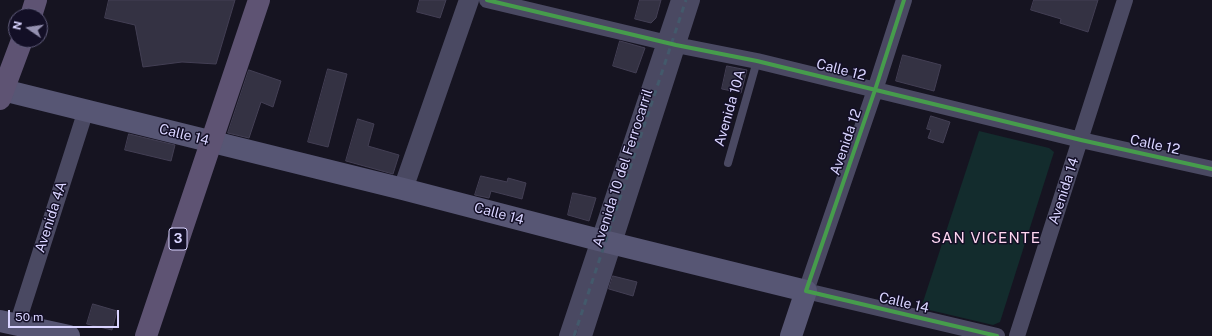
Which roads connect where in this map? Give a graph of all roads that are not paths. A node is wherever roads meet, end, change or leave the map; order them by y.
1 (259, 0) edge
2 (469, 0) edge
3 (487, 0) edge
4 (679, 0) edge
5 (692, 0) edge
6 (904, 0) edge
7 (1125, 0) edge
8 (670, 44) junction
9 (19, 48) edge
10 (757, 61) junction
11 (875, 90) junction
12 (1, 93) edge
13 (86, 110) junction
14 (1081, 140) junction
15 (211, 142) junction
16 (728, 163) dead end
17 (1212, 169) edge
18 (403, 189) junction
19 (606, 241) junction
20 (806, 291) junction
21 (8, 323) edge
22 (68, 336) edge
23 (146, 336) edge
24 (567, 336) edge
25 (584, 336) edge
26 (791, 336) edge
27 (998, 336) edge
28 (1017, 336) edge

1 - 15 main road
2 - 18 street
3 - 8 street, Calle 12
4 - 8 street, Avenida 10 del Ferrocarril
5 - 8 street, Avenida 10 del Ferrocarril
6 - 11 street, Avenida 12
7 - 14 street, Avenida 14
8 - 10 street, Calle 12
8 - 19 street, Avenida 10 del Ferrocarril
9 - 12 main road
10 - 11 street, Calle 12
10 - 16 lane, Avenida 10A
11 - 14 street, Calle 12
11 - 20 street, Avenida 12
12 - 13 main road, Calle 14
13 - 15 main road, Calle 14
13 - 21 street, Avenida 4A
14 - 17 street, Calle 12
14 - 28 street, Avenida 14
15 - 18 main road, Calle 14
15 - 23 main road, 3
18 - 19 main road, Calle 14
19 - 20 main road, Calle 14
19 - 24 street, Avenida 10 del Ferrocarril
19 - 25 street, Avenida 10 del Ferrocarril
20 - 26 main road, Avenida 12
20 - 27 street, Calle 14
21 - 22 main road

